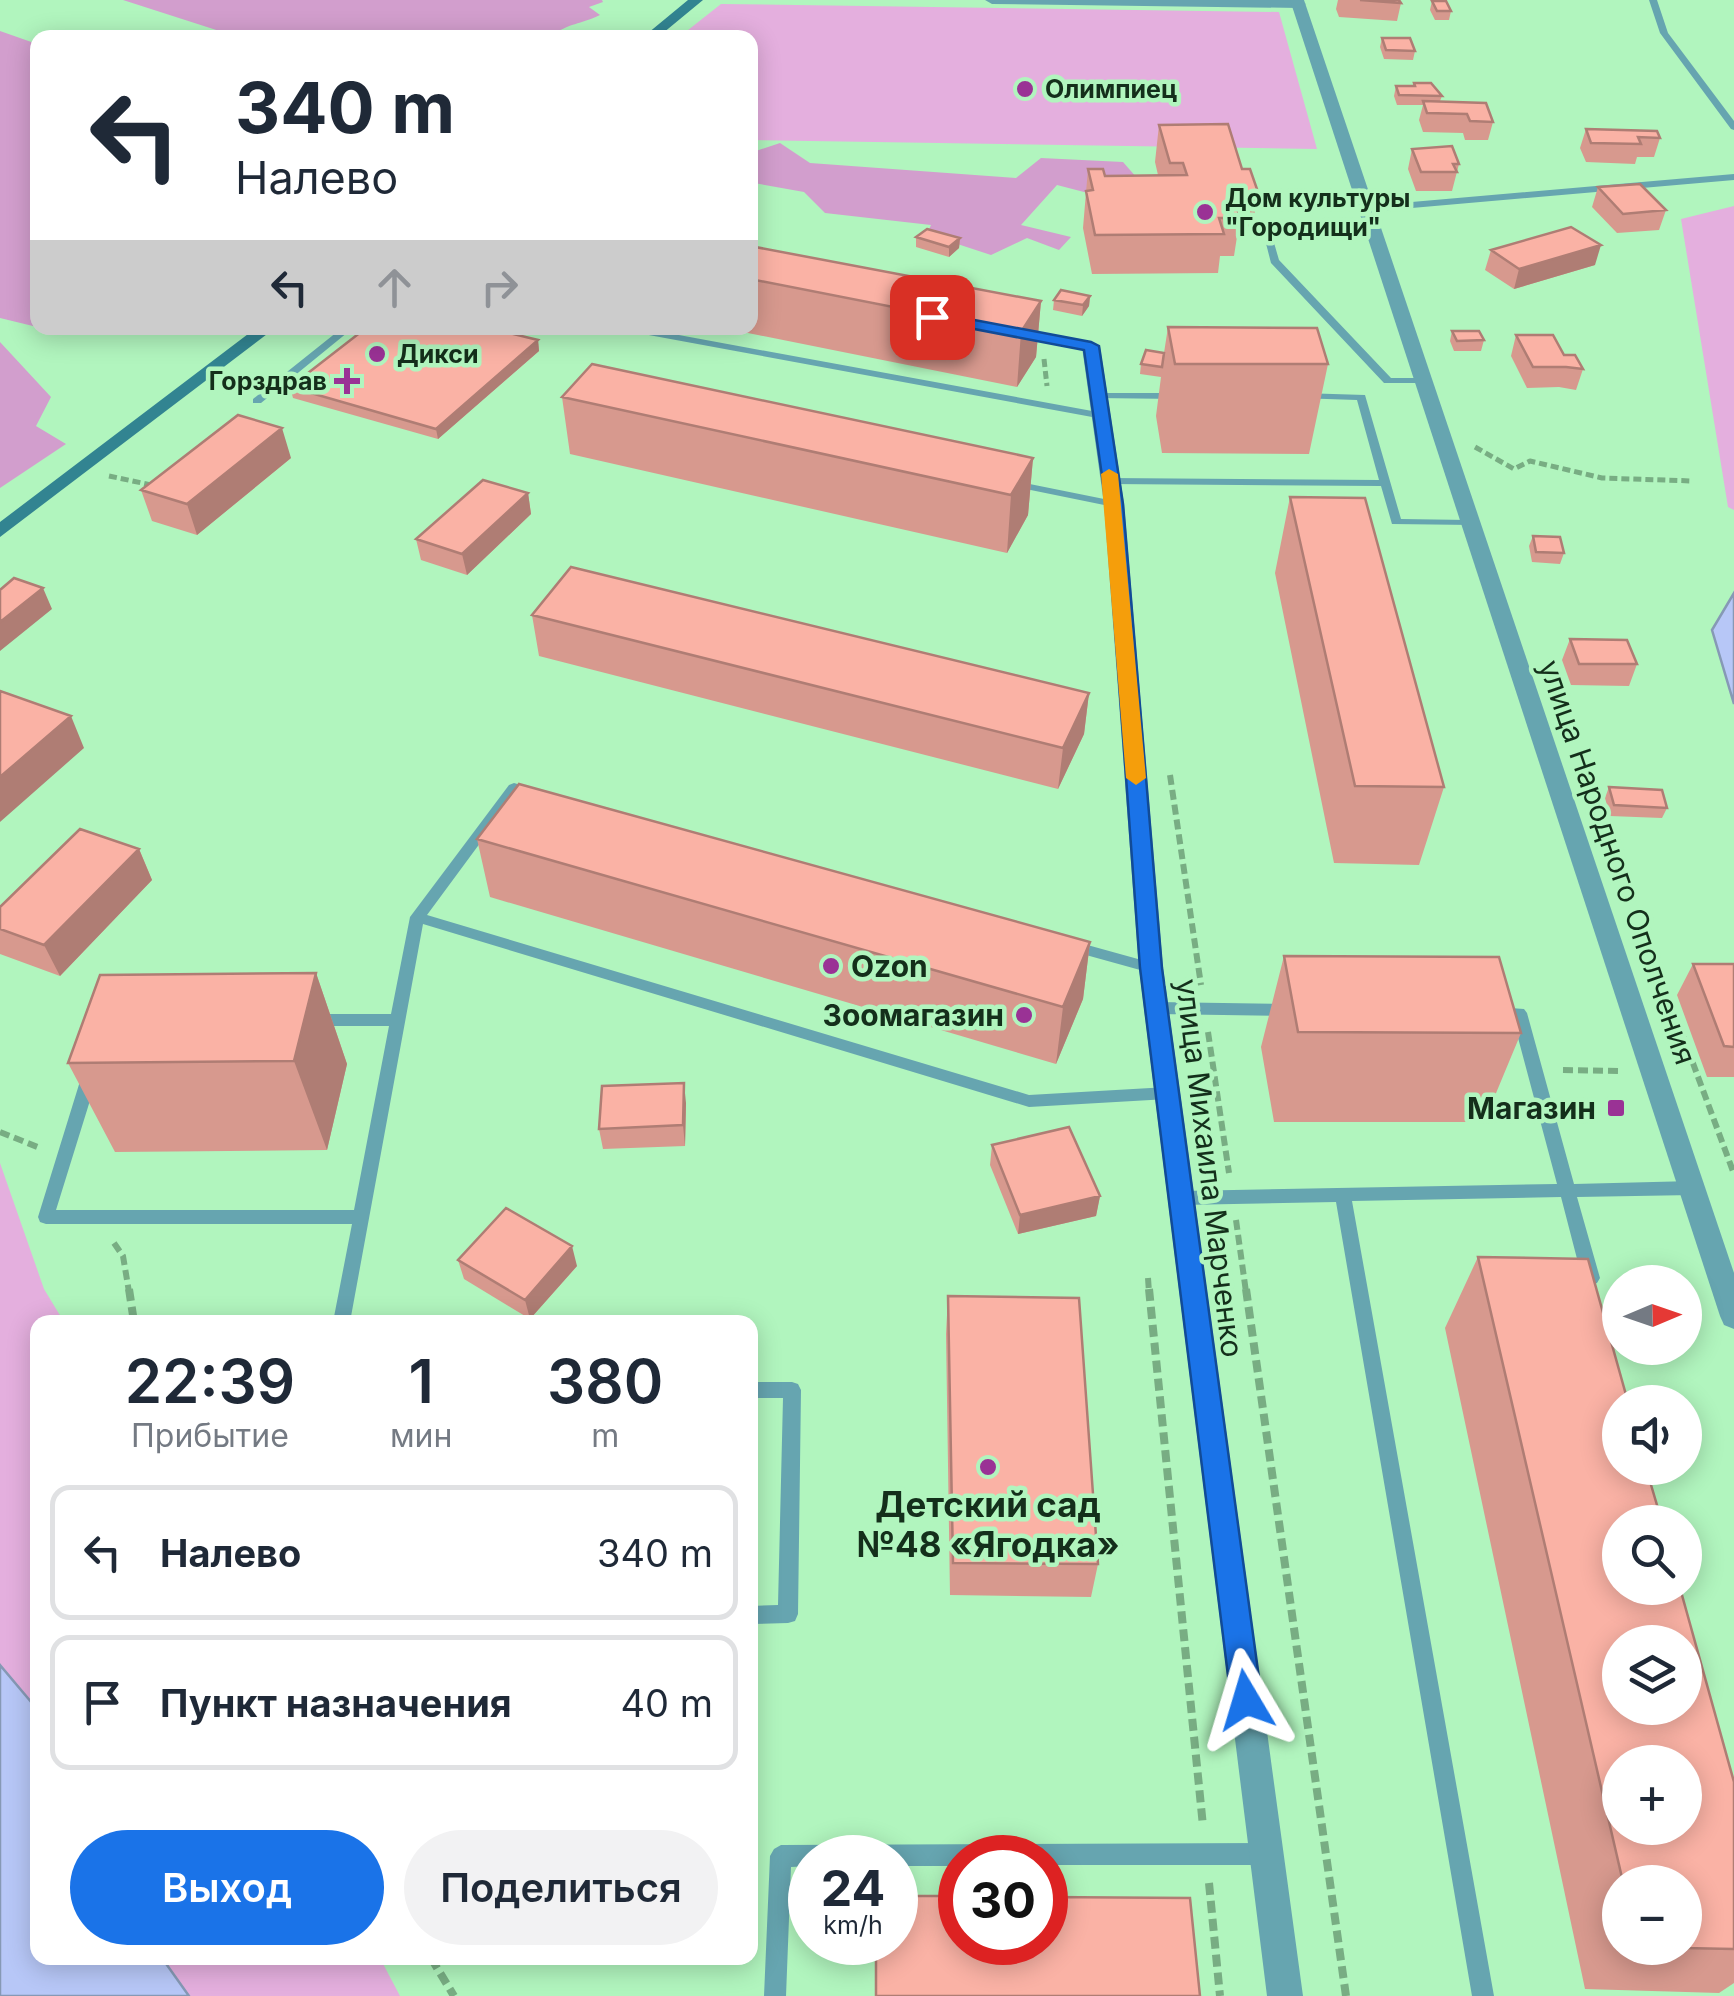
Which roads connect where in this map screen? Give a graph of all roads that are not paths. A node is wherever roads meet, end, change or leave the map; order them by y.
1 (696, 0) edge
2 (992, 0) edge
3 (1011, 0) edge
4 (1653, 0) edge
5 (1298, 2) edge
6 (658, 30) edge
7 (1734, 127) edge
8 (1734, 177) edge
9 (1360, 216) junction
10 (1263, 222) road end
11 (1003, 331) edge
12 (257, 335) edge
13 (339, 335) edge
14 (664, 335) edge
15 (1091, 346) joint
16 (1422, 380) junction
17 (1194, 396) edge
18 (1287, 396) edge
19 (257, 401) dead end
20 (1101, 406) junction
21 (999, 480) edge
22 (1386, 483) junction
23 (1112, 492) junction
24 (1469, 523) junction
25 (0, 531) edge
26 (552, 798) edge
27 (416, 917) junction
28 (1058, 941) edge
29 (1151, 968) junction
30 (1157, 1008) junction
31 (1302, 1010) edge
32 (1480, 1013) edge
33 (301, 1020) edge
34 (398, 1020) junction
35 (96, 1055) edge
36 (1168, 1094) junction
37 (1693, 1188) junction
38 (1567, 1190) junction
39 (1342, 1195) junction
40 (1182, 1198) junction
41 (361, 1217) junction
42 (1596, 1296) edge
43 (343, 1315) edge
44 (1734, 1316) edge
45 (758, 1390) edge
46 (758, 1614) edge
47 (1266, 1854) junction
48 (775, 1996) edge
49 (1285, 1996) edge
50 (1483, 1996) edge

1 - 6 main road
2 - 3 street
3 - 5 street
4 - 7 lane
5 - 9 street, улица Народного Ополчения
8 - 9 lane
9 - 16 street, улица Народного Ополчения
10 - 16 lane
11 - 15 lane
12 - 25 main road
13 - 19 lane
14 - 20 lane
15 - 20 street, улица Михаила Марченко
16 - 24 street, улица Народного Ополчения
17 - 20 lane
18 - 22 lane
20 - 23 street, улица Михаила Марченко
21 - 23 lane
22 - 23 lane
22 - 24 lane
23 - 29 street, улица Михаила Марченко
24 - 37 street, улица Народного Ополчения
26 - 27 lane
27 - 34 lane
27 - 36 lane
28 - 29 lane
29 - 30 street, улица Михаила Марченко
30 - 31 lane
30 - 36 street, улица Михаила Марченко
32 - 38 lane
33 - 34 lane
34 - 41 lane
35 - 41 lane
36 - 40 street, улица Михаила Марченко
37 - 38 lane
37 - 44 street, улица Народного Ополчения
38 - 39 lane
38 - 42 lane
39 - 40 lane
39 - 50 lane
40 - 47 street, улица Михаила Марченко
41 - 43 lane
45 - 46 lane
47 - 48 lane
47 - 49 street, улица Михаила Марченко

